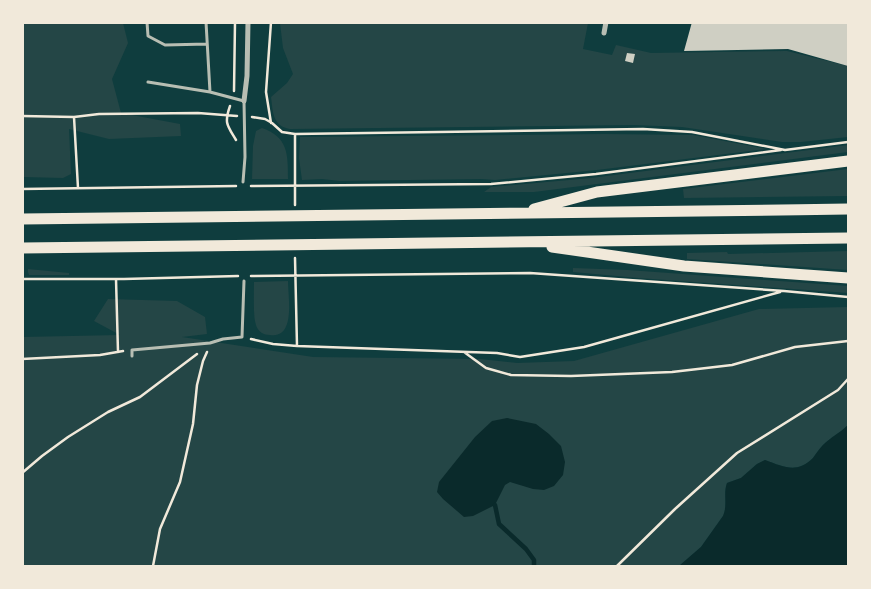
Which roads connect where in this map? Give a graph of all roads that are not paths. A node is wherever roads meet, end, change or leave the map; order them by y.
1 (147, 22) edge
2 (206, 22) edge
3 (248, 22) edge
4 (606, 22) edge
5 (604, 33) dead end
6 (207, 44) junction
7 (148, 82) dead end
8 (210, 92) junction
9 (244, 101) junction
10 (848, 161) edge
11 (243, 182) dead end
12 (848, 209) edge
13 (517, 213) junction
14 (22, 219) edge
15 (848, 238) edge
16 (518, 242) junction
17 (22, 248) edge
18 (848, 278) edge
19 (244, 281) dead end
20 (132, 356) dead end

1 - 6 lane
2 - 6 lane
3 - 9 street
4 - 5 street
6 - 8 lane
7 - 8 lane
8 - 9 lane
9 - 11 lane
10 - 13 highway
12 - 13 highway
13 - 14 highway
15 - 16 highway
16 - 17 highway
16 - 18 highway
19 - 20 lane

